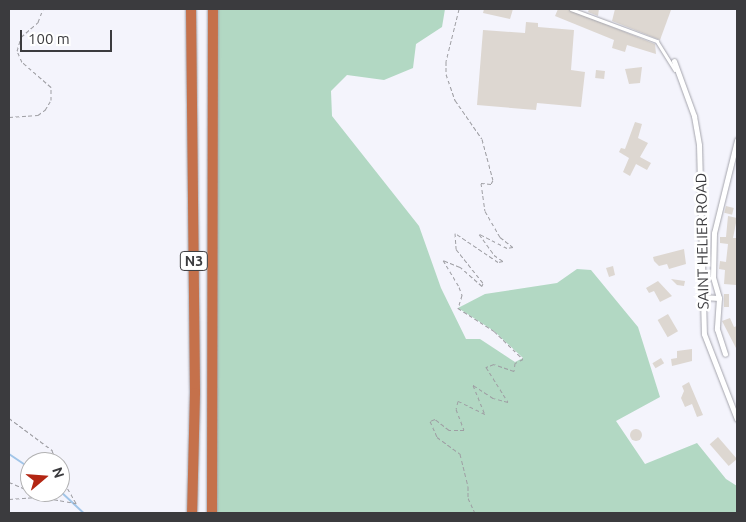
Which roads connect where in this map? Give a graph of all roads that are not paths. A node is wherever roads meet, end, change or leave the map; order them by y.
1 (191, 9) edge
2 (213, 9) edge
3 (571, 9) edge
4 (674, 61) dead end
5 (675, 70) junction
6 (737, 140) edge
7 (702, 297) junction
8 (719, 298) junction
9 (725, 354) dead end
10 (737, 419) edge
11 (192, 513) edge
12 (212, 513) edge

1 - 11 highway, N3
2 - 12 highway, N3
3 - 5 lane
4 - 5 street, SAINT HELIER ROAD
5 - 7 street, SAINT HELIER ROAD
6 - 8 street
7 - 8 street
7 - 10 street, SAINT HELIER ROAD
8 - 9 street

